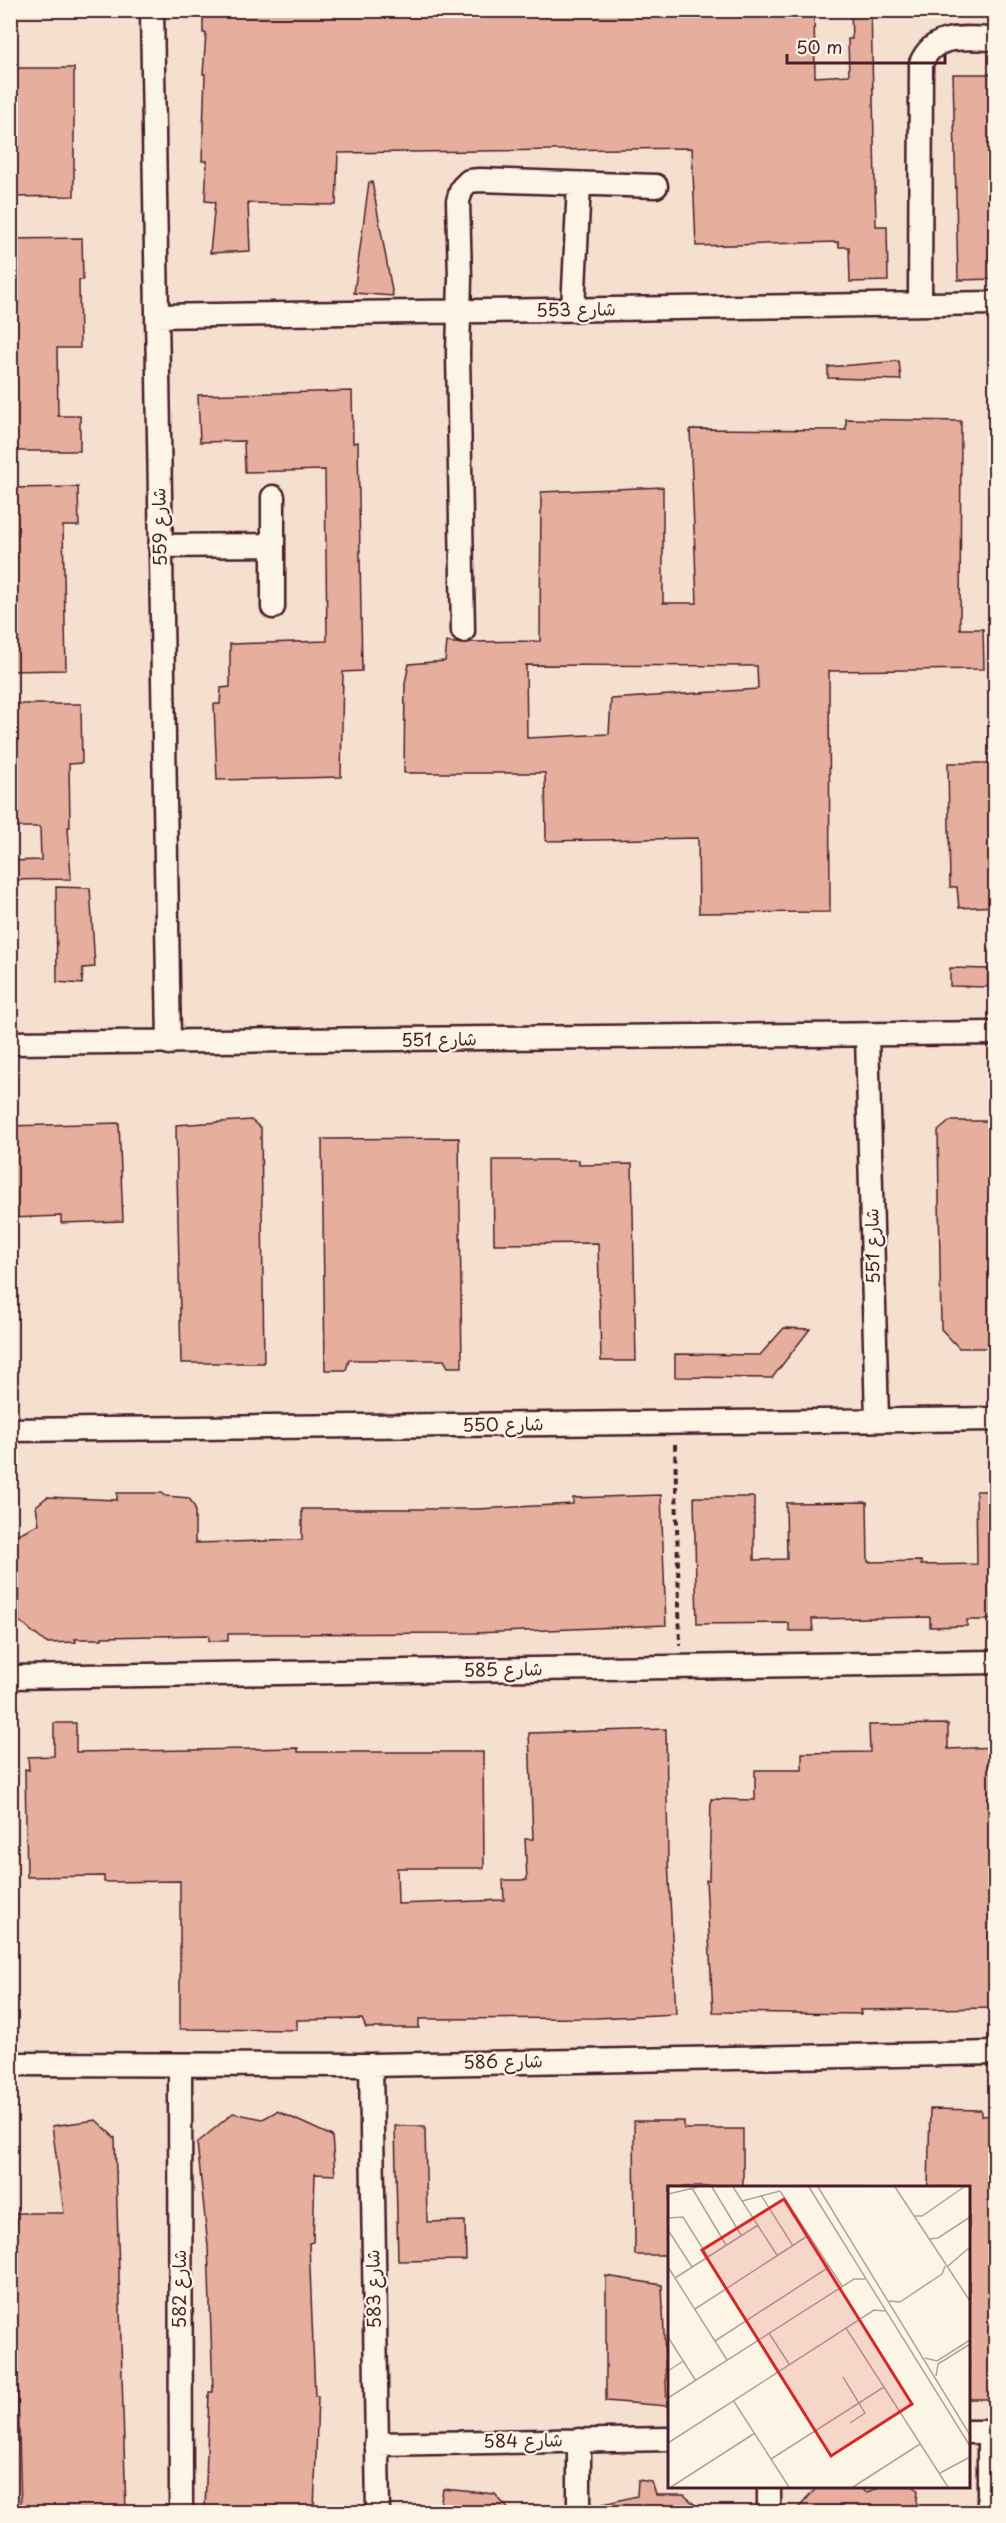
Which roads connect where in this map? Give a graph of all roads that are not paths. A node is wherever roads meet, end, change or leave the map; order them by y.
1 (152, 10) edge
2 (996, 39) edge
3 (579, 184) junction
4 (656, 186) dead end
5 (996, 303) edge
6 (920, 304) junction
7 (573, 310) junction
8 (460, 312) junction
9 (157, 316) junction
10 (273, 497) dead end
11 (273, 545) junction
12 (160, 546) junction
13 (273, 607) dead end
14 (463, 631) dead end
15 (996, 1033) edge
16 (867, 1035) junction
17 (10, 1043) edge
18 (169, 1043) junction
19 (996, 1419) edge
20 (877, 1420) junction
21 (10, 1430) edge
22 (996, 1662) edge
23 (10, 1677) edge
24 (996, 2053) edge
25 (10, 2064) edge
26 (180, 2065) junction
27 (371, 2065) junction
28 (984, 2432) edge
29 (668, 2439) edge
30 (579, 2440) junction
31 (376, 2444) junction
32 (769, 2487) edge
33 (181, 2512) edge
34 (378, 2512) edge
35 (579, 2512) edge
36 (769, 2512) edge
37 (989, 2512) edge

1 - 9 street, شارع 559
2 - 6 street
3 - 4 street
3 - 7 street
3 - 8 street
5 - 6 street, شارع 553
6 - 7 street, شارع 553
7 - 8 street, شارع 553
8 - 9 street, شارع 553
8 - 14 street
9 - 12 street, شارع 559
10 - 11 street
11 - 12 street
11 - 13 street
12 - 18 street, شارع 559
15 - 16 street, شارع 551
16 - 18 street, شارع 551
16 - 20 street, شارع 551
17 - 18 street, شارع 551
19 - 20 street, شارع 550
20 - 21 street, شارع 550
22 - 23 street, شارع 585
24 - 27 street, شارع 586
25 - 26 street, شارع 586
26 - 27 street, شارع 586
26 - 33 street, شارع 582
27 - 31 street, شارع 583
28 - 37 street
29 - 30 street, شارع 584
30 - 31 street, شارع 584
30 - 35 street
31 - 34 street, شارع 583
32 - 36 street

